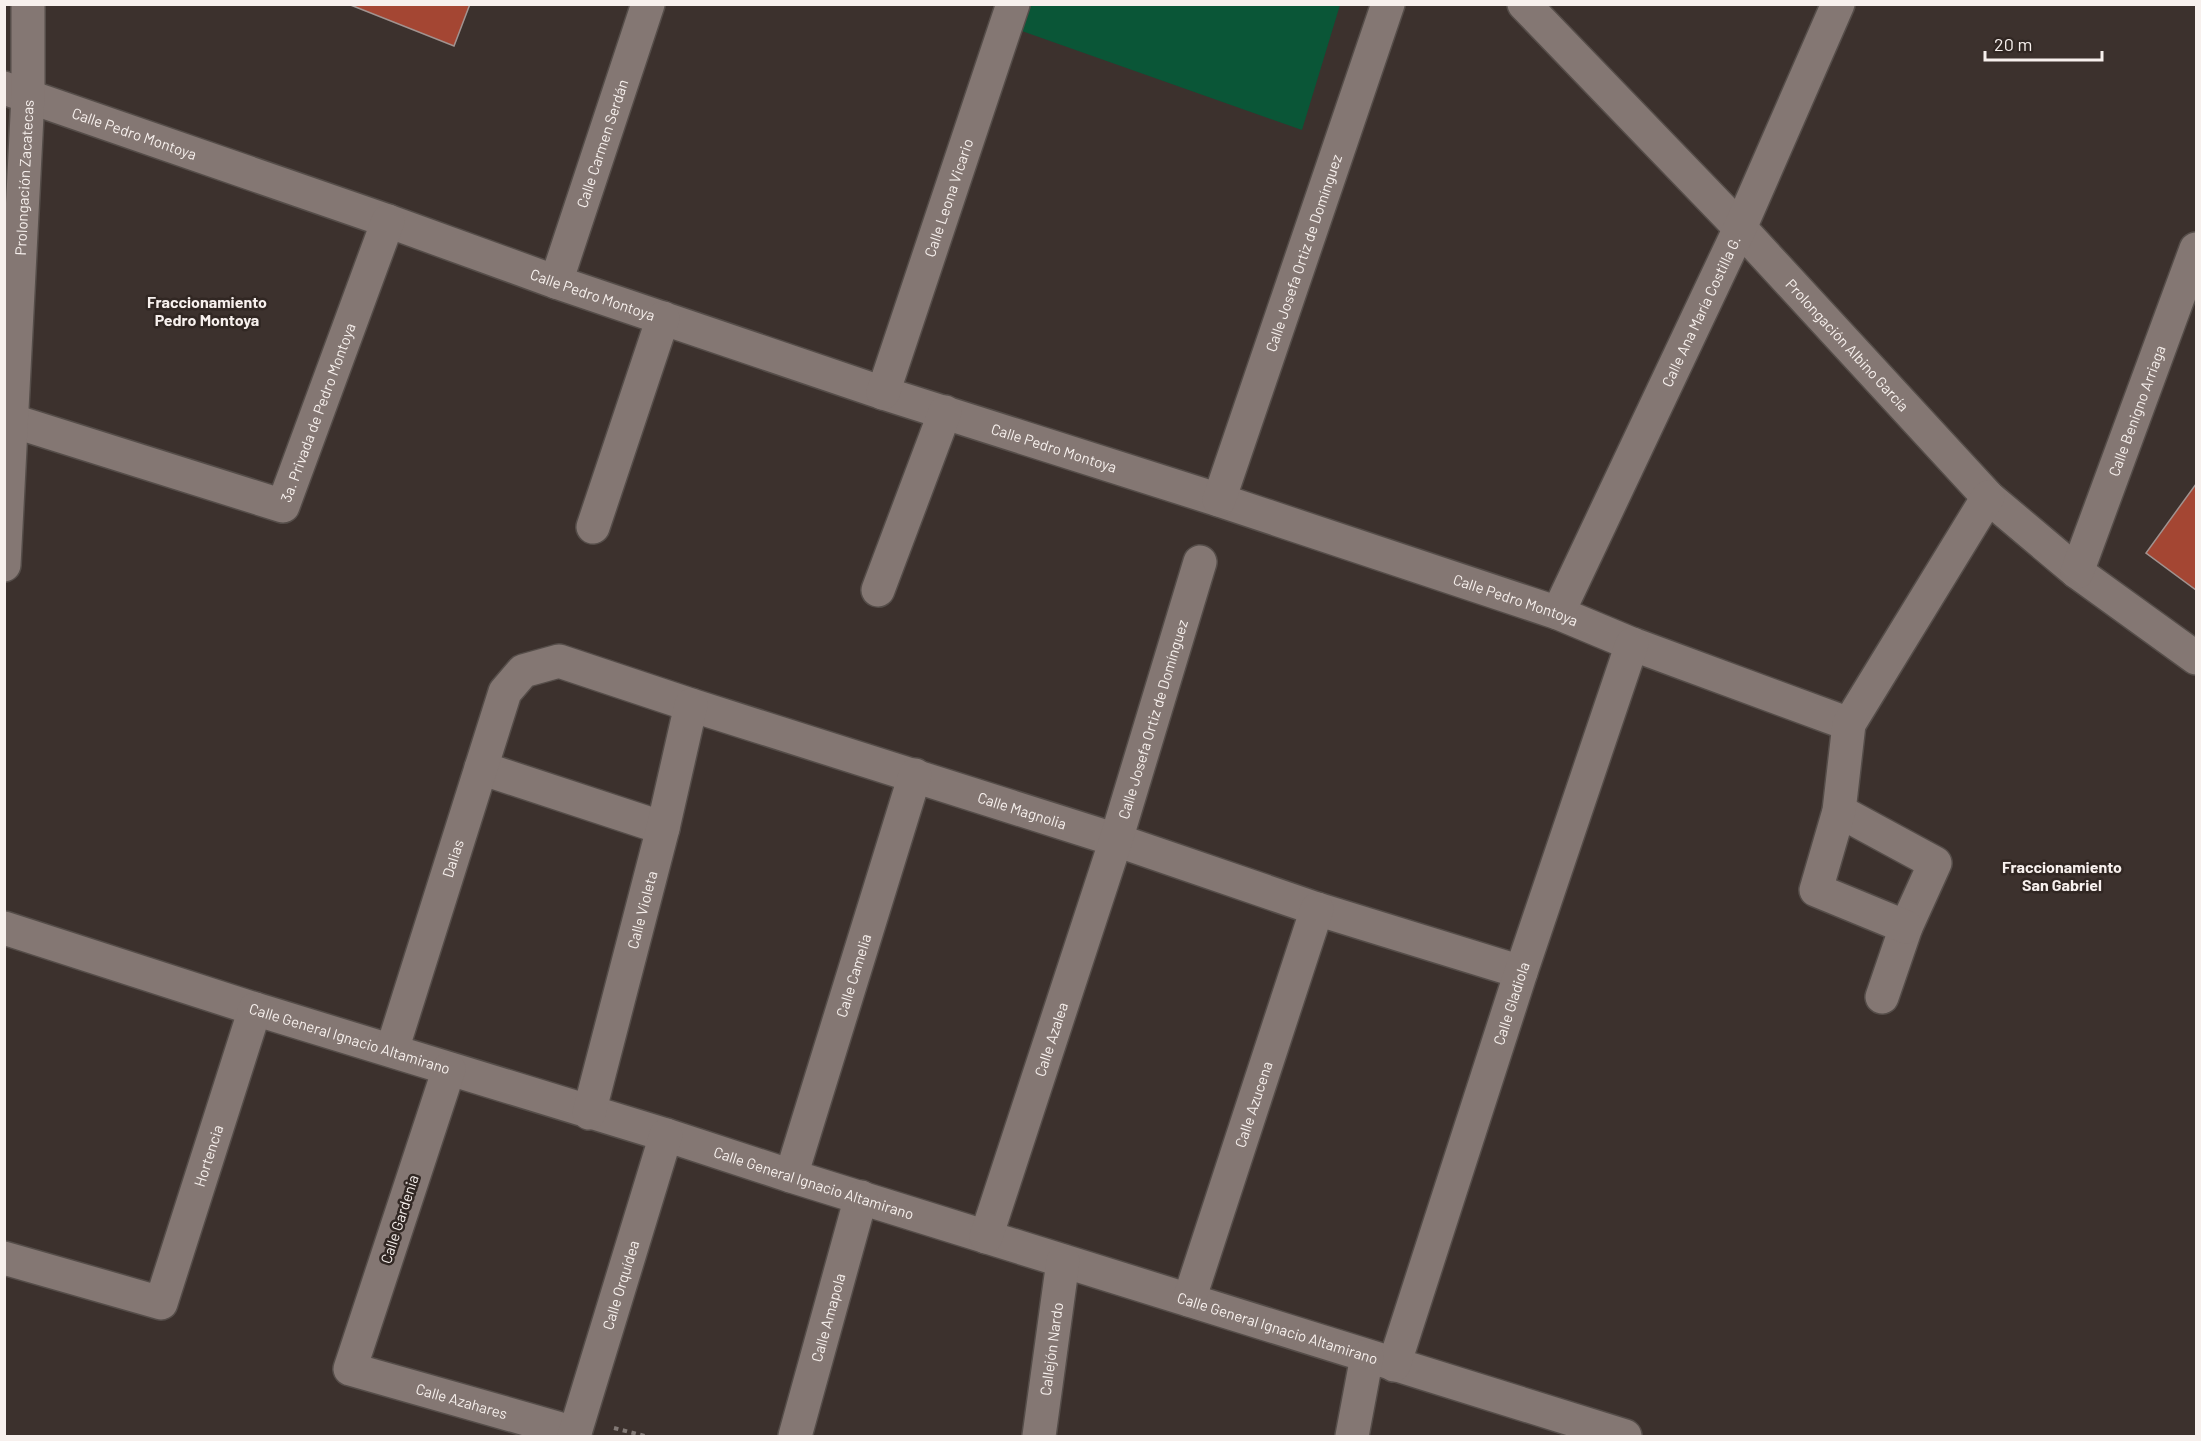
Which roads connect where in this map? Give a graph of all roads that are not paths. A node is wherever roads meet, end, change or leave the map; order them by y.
1 (28, 4) edge
2 (648, 4) edge
3 (1013, 4) edge
4 (1388, 4) edge
5 (1524, 4) edge
6 (1838, 4) edge
7 (16, 92) edge
8 (388, 221) junction
9 (1740, 228) junction
10 (2196, 249) edge
11 (556, 282) junction
12 (663, 318) junction
13 (883, 393) junction
14 (945, 412) junction
15 (10, 420) junction
16 (1988, 497) junction
17 (1219, 500) junction
18 (593, 527) dead end
19 (1200, 562) dead end
20 (4, 565) edge
21 (2077, 572) junction
22 (878, 590) dead end
23 (1558, 613) junction
24 (1632, 644) junction
25 (2196, 658) edge
26 (523, 671) joint
27 (691, 705) junction
28 (1849, 724) junction
29 (481, 768) junction
30 (915, 775) junction
31 (1839, 811) junction
32 (663, 828) junction
33 (1116, 840) junction
34 (1317, 909) junction
35 (1906, 927) junction
36 (4, 928) edge
37 (1521, 972) junction
38 (1882, 997) dead end
39 (255, 1009) junction
40 (392, 1050) junction
41 (449, 1069) junction
42 (589, 1113) junction
43 (666, 1135) junction
44 (791, 1176) junction
45 (861, 1197) junction
46 (986, 1237) junction
47 (4, 1258) edge
48 (1063, 1261) junction
49 (1189, 1300) junction
50 (1381, 1360) junction
51 (350, 1369) joint
52 (574, 1435) edge
53 (795, 1437) edge
54 (1039, 1437) edge
55 (1352, 1437) edge
56 (1625, 1437) edge

1 - 7 street, Prolongación Zacatecas
2 - 11 street, Calle Carmen Serdán
3 - 13 street, Calle Leona Vicario
4 - 17 street, Calle Josefa Ortiz de Domínguez
5 - 9 street, Prolongación Albino García
6 - 9 street, Calle Ana María Costilla G.
7 - 8 street, Calle Pedro Montoya
7 - 15 street, Prolongación Zacatecas
8 - 11 street, Calle Pedro Montoya
8 - 15 street, 3a. Privada de Pedro Montoya
9 - 16 street, Prolongación Albino García
9 - 23 street, Calle Ana María Costilla G.
10 - 21 street, Calle Benigno Arriaga
11 - 12 street, Calle Pedro Montoya
12 - 13 street, Calle Pedro Montoya
12 - 18 street
13 - 14 street, Calle Pedro Montoya
14 - 17 street, Calle Pedro Montoya
14 - 22 street
15 - 20 street, Prolongación Zacatecas
16 - 21 street, Prolongación Albino García
16 - 28 street
17 - 23 street, Calle Pedro Montoya
19 - 33 street, Calle Josefa Ortiz de Domínguez
21 - 25 street, Prolongación Albino García
23 - 24 street, Calle Pedro Montoya
24 - 28 street, Calle Pedro Montoya
24 - 37 street, Calle Gladiola
26 - 27 street, Calle Magnolia
26 - 29 street, Dalias
27 - 30 street, Calle Magnolia
27 - 32 street, Calle Violeta
28 - 31 street
29 - 32 street
29 - 40 street, Dalias
30 - 33 street, Calle Magnolia
30 - 44 street, Calle Camelia
31 - 35 street
31 - 35 street
32 - 42 street, Calle Violeta
33 - 34 street, Calle Magnolia
33 - 46 street, Calle Azalea
34 - 37 street, Calle Magnolia
34 - 49 street, Calle Azucena
35 - 38 street
36 - 39 street, Calle General Ignacio Altamirano
37 - 50 street, Calle Gladiola
39 - 40 street, Calle General Ignacio Altamirano
39 - 47 street, Hortencia
40 - 41 street, Calle General Ignacio Altamirano
41 - 42 street, Calle General Ignacio Altamirano
41 - 51 street, Calle Gardenia
42 - 43 street, Calle General Ignacio Altamirano
43 - 44 street, Calle General Ignacio Altamirano
43 - 52 street, Calle Orquídea
44 - 45 street, Calle General Ignacio Altamirano
45 - 46 street, Calle General Ignacio Altamirano
45 - 53 street, Calle Amapola
46 - 48 street, Calle General Ignacio Altamirano
48 - 49 street, Calle General Ignacio Altamirano
48 - 54 street, Callejón Nardo
49 - 50 street, Calle General Ignacio Altamirano
50 - 55 street
50 - 56 street, Calle General Ignacio Altamirano
51 - 52 street, Calle Azahares

